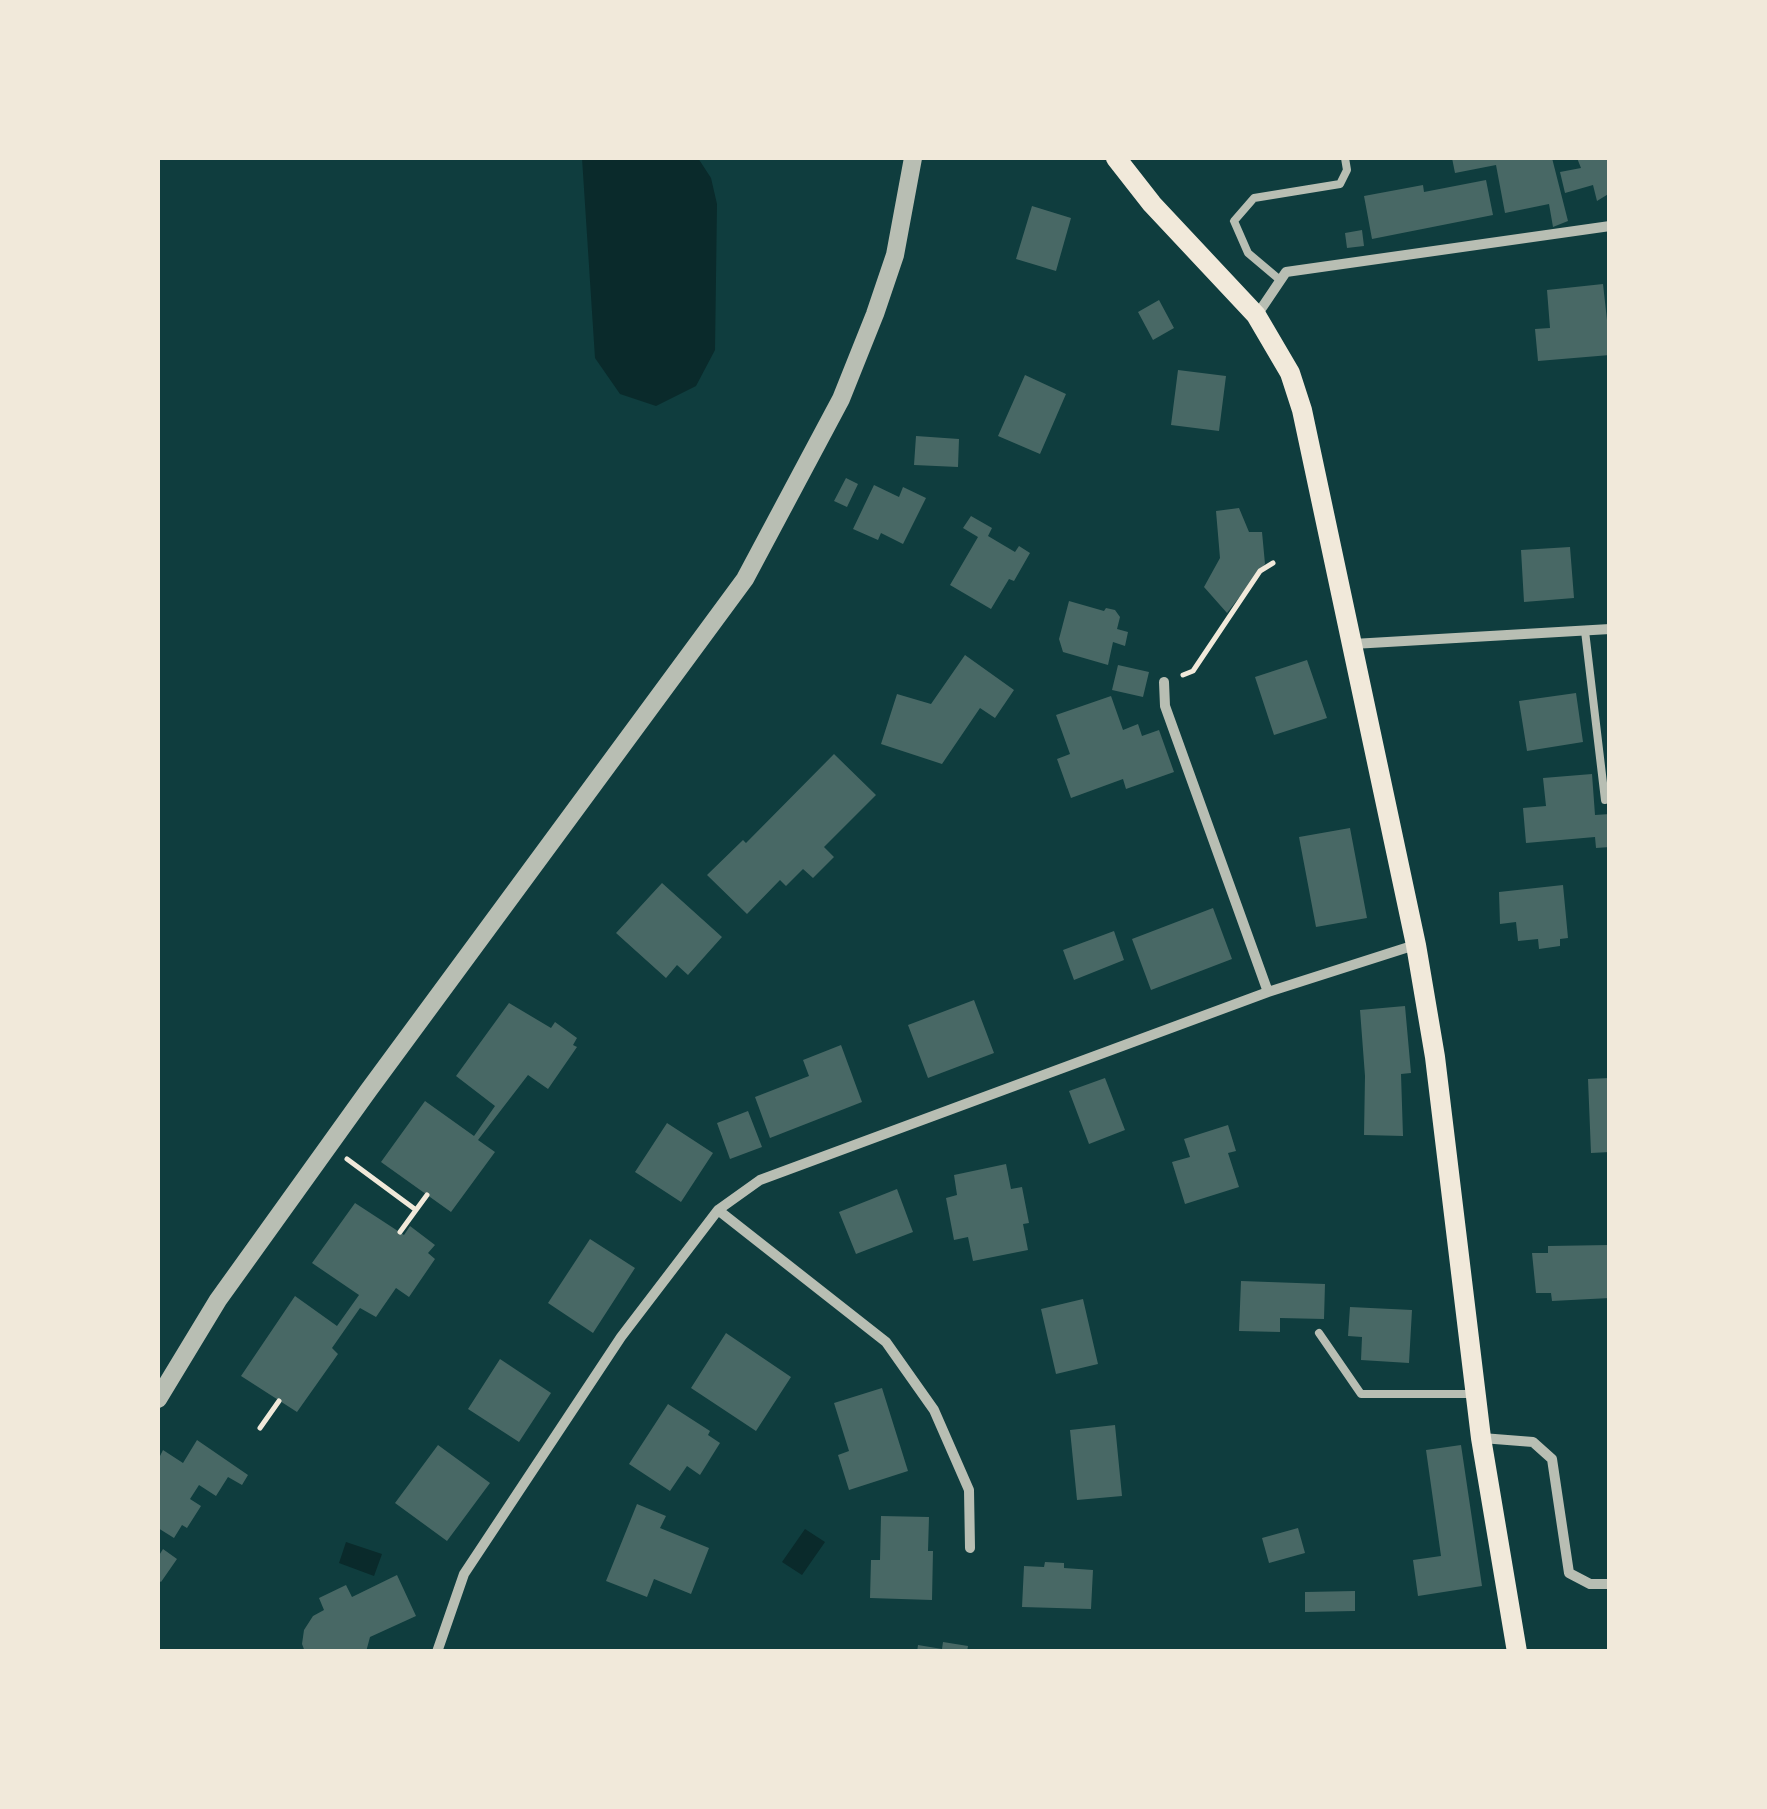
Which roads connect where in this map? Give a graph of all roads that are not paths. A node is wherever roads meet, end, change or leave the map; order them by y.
1 (913, 158) edge
2 (1116, 158) edge
3 (1344, 158) edge
4 (1610, 226) edge
5 (1280, 280) junction
6 (1256, 315) junction
7 (1610, 629) edge
8 (1585, 631) junction
9 (1352, 644) junction
10 (1164, 682) road end
11 (1605, 800) dead end
12 (1416, 944) junction
13 (1268, 992) junction
14 (718, 1210) junction
15 (1319, 1333) dead end
16 (1475, 1394) junction
17 (158, 1400) edge
18 (1481, 1438) junction
19 (970, 1548) dead end
20 (1610, 1584) edge
21 (437, 1652) edge
22 (1517, 1652) edge

1 - 17 street
2 - 6 main road
3 - 5 lane
4 - 5 street
5 - 6 street
6 - 9 main road
7 - 8 street
8 - 9 street
8 - 11 lane
9 - 12 main road
10 - 13 street
12 - 13 street
12 - 16 main road
13 - 14 street
14 - 19 street
14 - 21 street
15 - 16 lane
16 - 18 main road
18 - 20 street
18 - 22 main road

